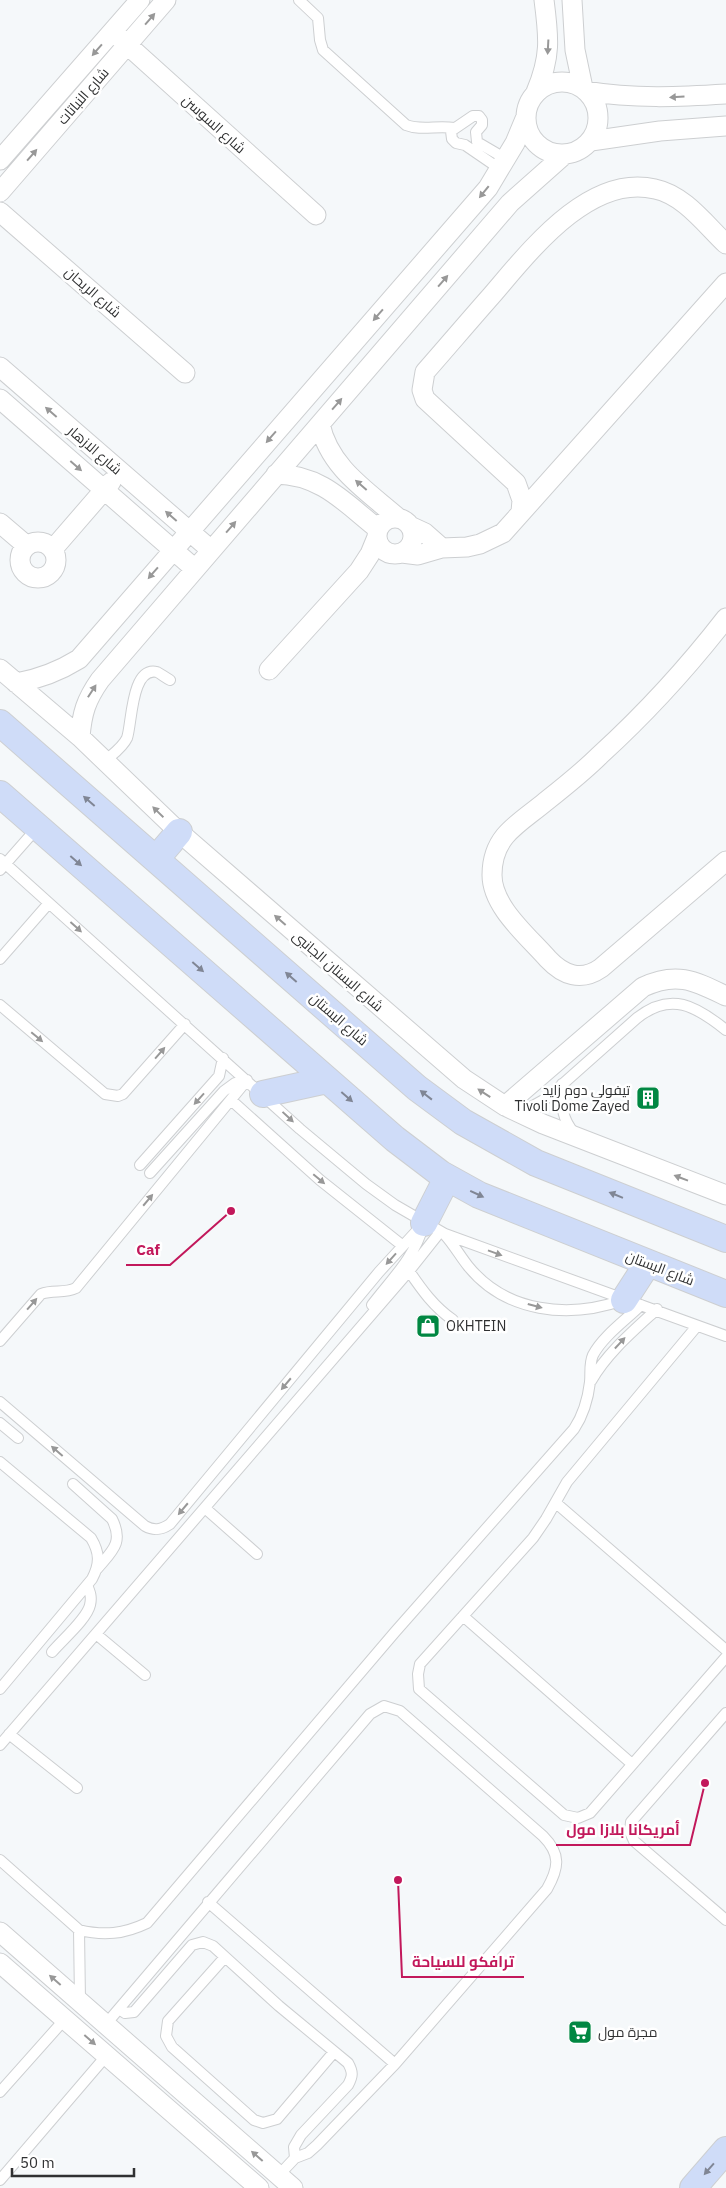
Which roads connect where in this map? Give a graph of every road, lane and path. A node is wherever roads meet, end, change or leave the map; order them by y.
1 (140, 0) edge
2 (166, 0) edge
3 (299, 0) edge
4 (544, 0) edge
5 (572, 0) edge
6 (112, 32) junction
7 (127, 45) junction
8 (585, 90) junction
9 (536, 92) junction
10 (726, 94) edge
11 (525, 119) junction
12 (726, 126) edge
13 (454, 128) junction
14 (590, 141) junction
15 (564, 155) junction
16 (0, 160) edge
17 (503, 164) junction
18 (0, 192) edge
19 (0, 212) edge
20 (316, 215) dead end
21 (726, 244) edge
22 (726, 283) edge
23 (0, 367) edge
24 (185, 373) dead end
25 (0, 399) edge
26 (320, 424) junction
27 (120, 472) junction
28 (276, 474) junction
29 (548, 482) junction
30 (516, 483) junction
31 (104, 490) junction
32 (521, 512) junction
33 (405, 522) junction
34 (0, 523) edge
35 (189, 532) junction
36 (378, 533) junction
37 (27, 546) junction
38 (442, 548) junction
39 (53, 549) junction
40 (173, 550) junction
41 (211, 550) junction
42 (400, 554) junction
43 (195, 569) junction
44 (359, 570) junction
45 (726, 618) edge
46 (0, 669) edge
47 (269, 670) dead end
48 (170, 680) dead end
49 (16, 683) junction
50 (0, 723) edge
51 (80, 737) junction
52 (105, 761) junction
53 (0, 794) edge
54 (19, 816) edge
55 (179, 832) junction
56 (156, 859) junction
57 (726, 861) edge
58 (2, 865) edge
59 (49, 903) junction
60 (0, 959) edge
61 (726, 996) edge
62 (0, 1005) edge
63 (185, 1024) junction
64 (726, 1030) edge
65 (223, 1058) junction
66 (327, 1080) junction
67 (562, 1084) junction
68 (255, 1087) junction
69 (231, 1100) junction
70 (512, 1109) junction
71 (579, 1138) junction
72 (140, 1165) dead end
73 (150, 1173) dead end
74 (448, 1178) junction
75 (726, 1195) edge
76 (436, 1230) junction
77 (726, 1239) edge
78 (403, 1246) junction
79 (648, 1263) junction
80 (409, 1272) junction
81 (726, 1294) edge
82 (632, 1302) junction
83 (657, 1309) junction
84 (362, 1318) dead end
85 (453, 1320) dead end
86 (697, 1326) junction
87 (726, 1336) edge
88 (0, 1341) edge
89 (590, 1382) junction
90 (0, 1402) edge
91 (0, 1423) edge
92 (18, 1438) dead end
93 (0, 1462) edge
94 (73, 1484) dead end
95 (556, 1504) junction
96 (206, 1509) junction
97 (257, 1554) dead end
98 (97, 1569) junction
99 (87, 1585) junction
100 (463, 1616) junction
101 (96, 1634) junction
102 (726, 1650) edge
103 (52, 1652) dead end
104 (726, 1657) edge
105 (145, 1675) dead end
106 (0, 1689) edge
107 (726, 1713) edge
108 (9, 1734) junction
109 (0, 1745) edge
110 (632, 1764) junction
111 (77, 1788) dead end
112 (0, 1860) edge
113 (208, 1902) junction
114 (726, 1920) edge
115 (79, 1930) junction
116 (0, 1932) edge
117 (225, 1957) junction
118 (0, 1963) edge
119 (80, 2001) junction
120 (118, 2009) junction
121 (65, 2019) junction
122 (106, 2024) junction
123 (121, 2038) junction
124 (334, 2052) junction
125 (106, 2055) junction
126 (395, 2064) junction
127 (0, 2092) edge
128 (726, 2150) edge
129 (295, 2158) junction
130 (279, 2175) junction
131 (0, 2180) edge
132 (261, 2188) edge
133 (293, 2188) edge
134 (692, 2188) edge

1 - 6 street, شارع النباتات
7 -> 2 street, شارع النباتات
3 - 13 lane
4 -> 9 street
5 - 8 street
6 - 7 street, شارع السوسن
6 -> 16 street, شارع النباتات
18 -> 7 street, شارع النباتات
7 - 20 street, شارع السوسن
8 - 9 street
10 -> 8 street
8 - 14 street
9 - 11 street
11 - 15 street
11 - 17 street
12 - 14 street
13 - 17 lane
13 - 17 lane
14 - 15 street
26 -> 15 street
17 -> 35 street
19 - 24 street, شارع الريحان
21 - 30 street
22 - 29 street
27 -> 23 street, شارع الازهار
25 -> 31 street, شارع الازهار
26 - 28 street
33 -> 26 street
27 - 31 street
35 -> 27 street, شارع الازهار
28 - 36 street
41 -> 28 street
29 - 30 street
29 - 32 street
30 - 32 street
31 - 39 street
31 - 40 street, شارع الازهار
32 - 38 street
33 - 36 street
33 - 38 street
33 - 42 street
34 - 37 street
35 - 40 street
35 - 41 street, شارع الازهار
36 - 42 street
36 - 44 street
37 - 39 street
37 - 39 street
38 - 42 street
40 - 43 street, شارع الازهار
40 -> 49 street
41 - 43 street
42 - 44 street
51 -> 43 street
44 - 47 street
45 - 57 street
46 - 49 street, شارع البستان الجانبى
48 - 52 lane
49 - 51 street, شارع البستان الجانبى
56 -> 50 street, شارع البستان
51 - 52 street, شارع البستان الجانبى
55 -> 52 street, شارع البستان الجانبى
53 - 54 street, شارع البستان
54 - 58 lane
54 -> 66 street, شارع البستان
55 - 56 street
70 -> 55 street, شارع البستان الجانبى
77 -> 56 street, شارع البستان
58 - 59 lane
59 - 60 lane
59 -> 63 lane
61 - 70 street
62 -> 63 lane
63 - 65 lane
64 - 67 lane
65 - 68 lane
65 -> 72 lane
66 - 68 street
66 -> 74 street, شارع البستان
67 - 70 lane
67 - 71 lane
68 - 69 lane
68 - 73 lane
68 -> 76 lane
69 -> 78 lane
88 -> 69 lane
70 - 71 street, شارع البستان الجانبى
75 -> 71 street, شارع البستان الجانبى
74 - 76 street
74 -> 79 street, شارع البستان
76 - 78 lane
76 - 80 lane
76 -> 82 lane
76 -> 82 lane
76 - 84 lane
78 -> 90 lane
79 - 81 street, شارع البستان
79 - 82 street
80 - 85 lane
80 - 96 lane
82 - 83 lane
82 - 89 lane
83 - 86 lane
89 -> 83 lane
86 - 87 lane
86 - 95 lane
89 - 115 lane
91 - 92 lane
93 - 98 lane
94 - 98 lane
95 - 100 lane
95 - 102 lane
96 - 97 lane
96 - 101 lane
98 - 99 lane
99 - 103 lane
99 - 106 lane
100 - 110 lane
100 - 110 lane
101 - 105 lane
101 - 108 lane
104 - 110 lane
107 - 114 lane
108 - 109 lane
108 - 111 lane
112 - 115 lane
113 - 120 lane
113 - 126 lane
113 - 126 lane
115 - 119 lane
119 -> 116 street
117 - 120 lane
117 - 124 lane
117 - 124 lane
118 - 121 street
119 - 121 street
119 - 122 street
120 - 122 lane
121 -> 125 street
121 - 127 lane
122 - 123 street
123 - 125 street
130 -> 123 street
124 - 129 lane
125 - 131 lane
125 - 132 street
126 - 129 lane
128 -> 134 street
129 - 130 lane
130 - 132 street
130 - 133 street

